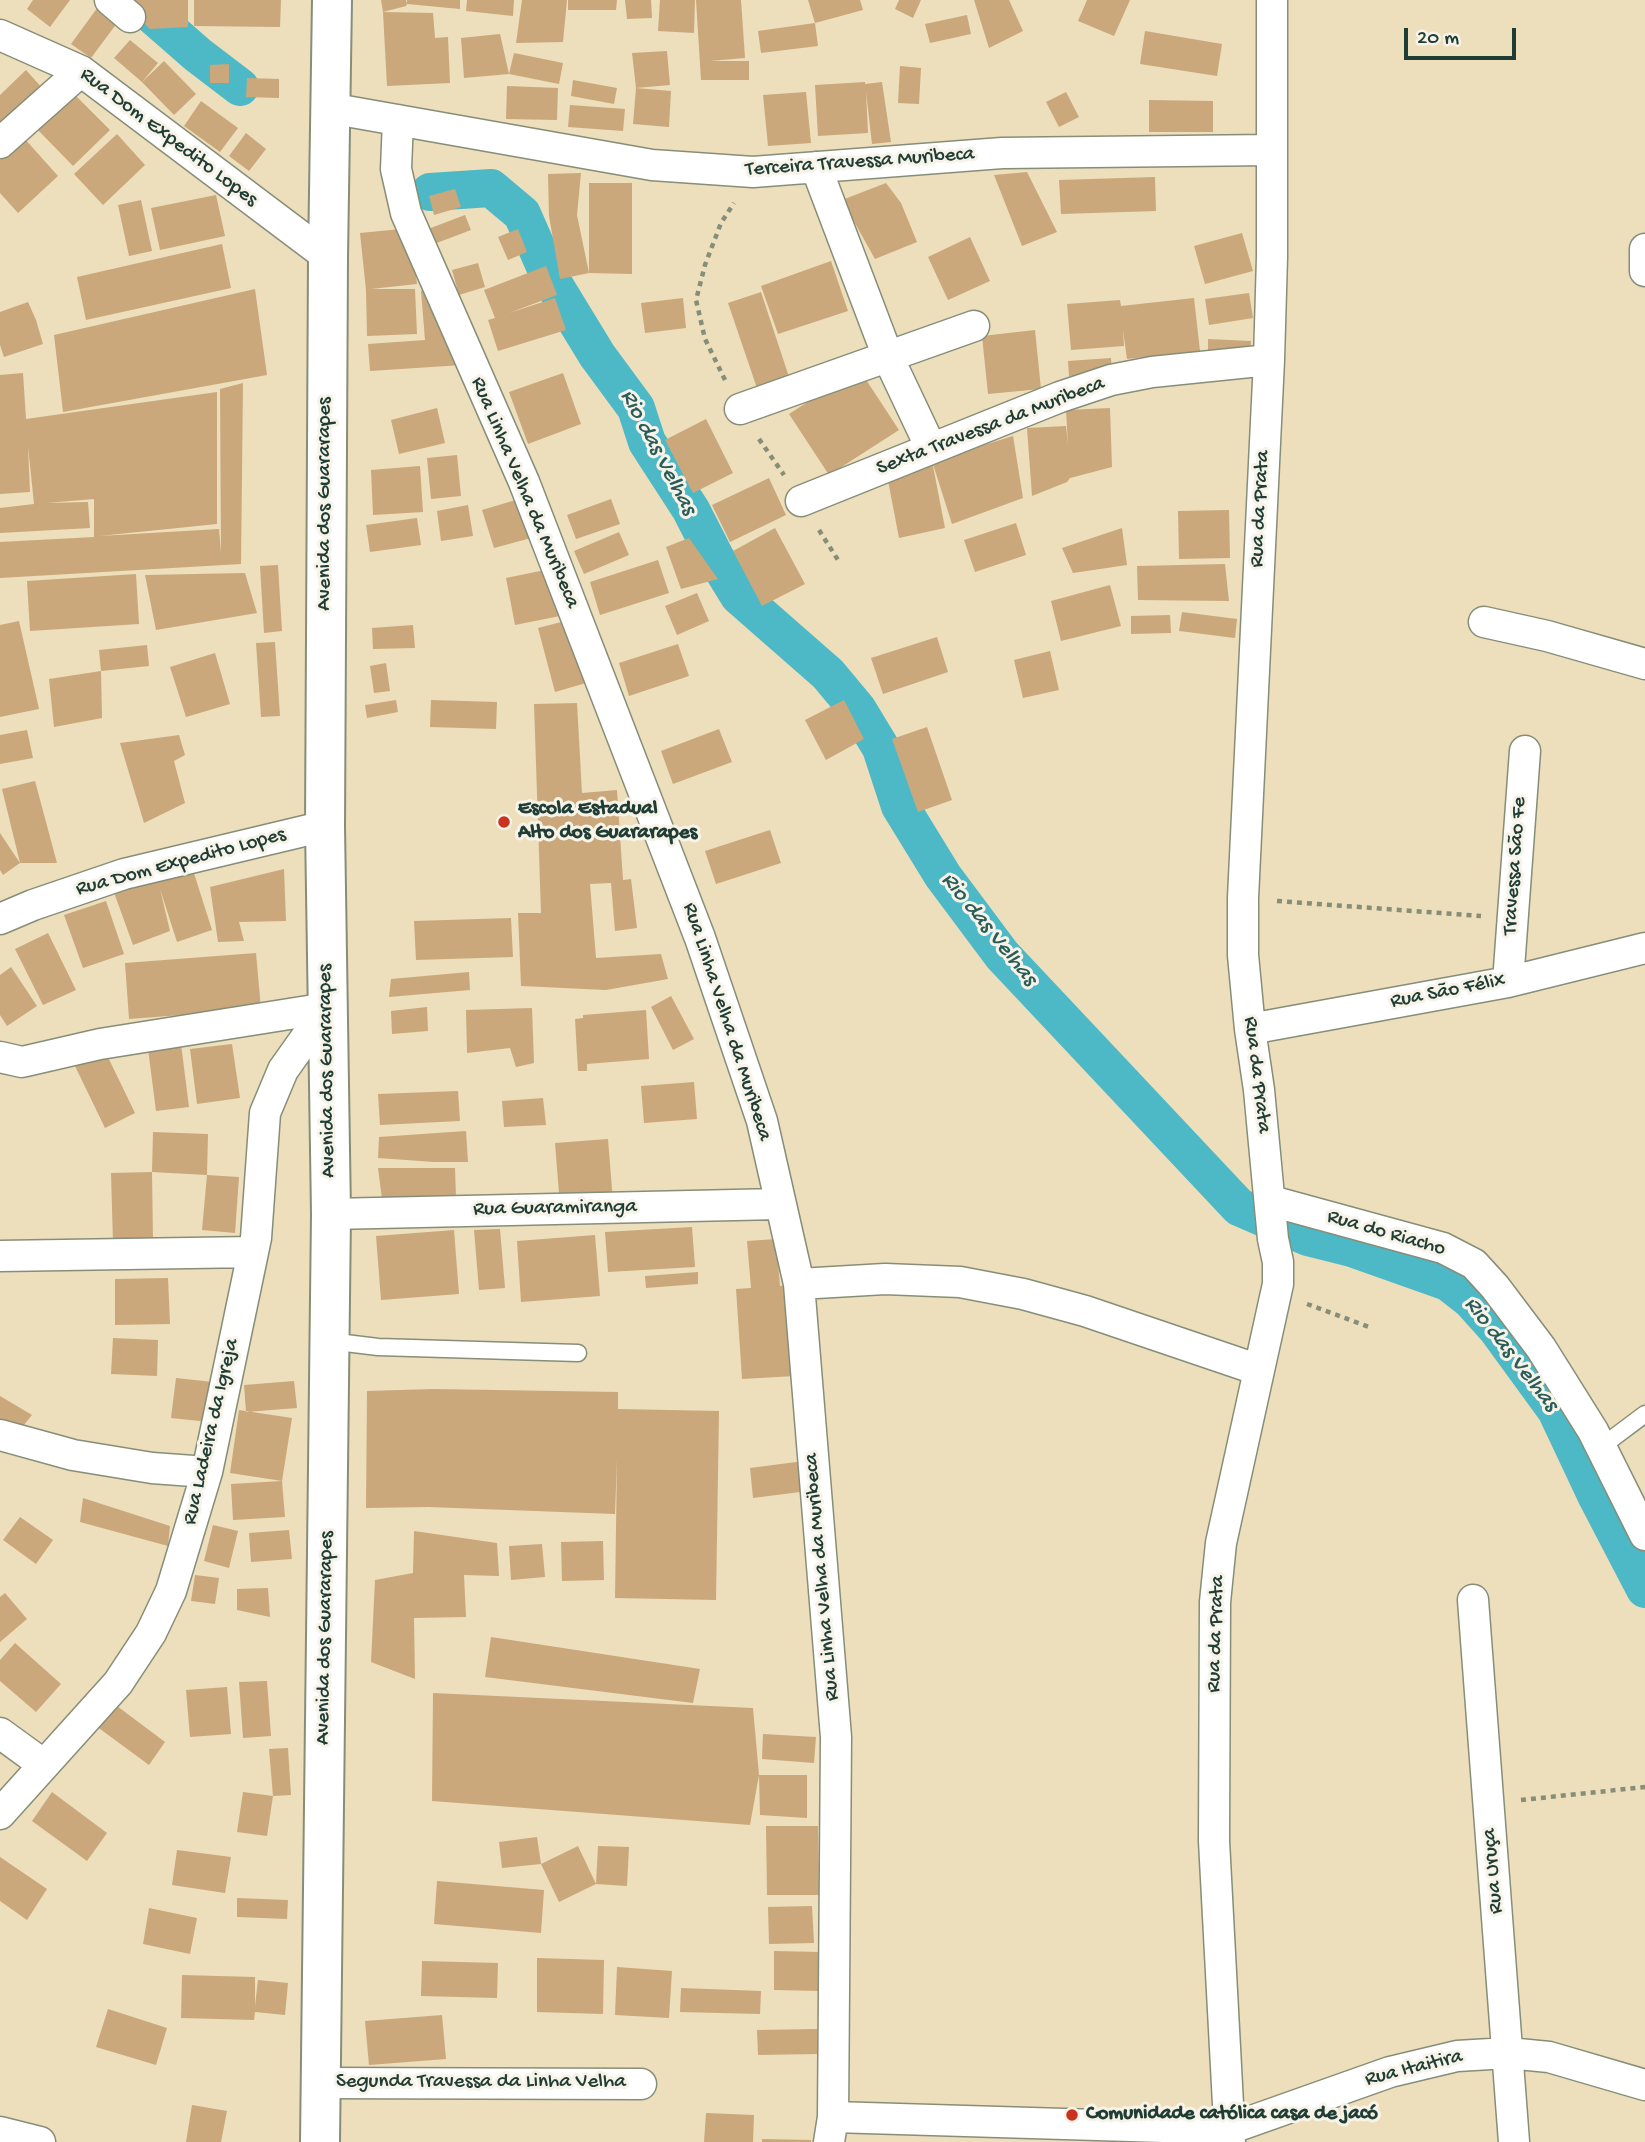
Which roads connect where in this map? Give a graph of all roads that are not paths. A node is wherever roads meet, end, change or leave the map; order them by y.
1 (332, 0) edge
2 (1272, 0) edge
3 (0, 35) edge
4 (80, 71) junction
5 (329, 108) junction
6 (398, 120) junction
7 (0, 144) edge
8 (1270, 150) junction
9 (816, 167) junction
10 (1645, 249) edge
11 (328, 257) junction
12 (1645, 271) edge
13 (974, 326) dead end
14 (888, 357) junction
15 (1269, 360) junction
16 (740, 410) dead end
17 (931, 448) junction
18 (800, 501) dead end
19 (1484, 622) dead end
20 (1645, 664) edge
21 (1525, 751) dead end
22 (325, 826) junction
23 (0, 919) edge
24 (1645, 948) edge
25 (1508, 982) junction
26 (327, 1008) junction
27 (1250, 1029) junction
28 (0, 1057) edge
29 (779, 1204) junction
30 (1271, 1205) junction
31 (331, 1214) junction
32 (253, 1252) junction
33 (0, 1256) edge
34 (799, 1284) junction
35 (329, 1341) junction
36 (578, 1353) dead end
37 (1259, 1370) junction
38 (1645, 1414) edge
39 (0, 1434) edge
40 (1601, 1447) junction
41 (207, 1472) junction
42 (1645, 1535) edge
43 (1473, 1601) dead end
44 (0, 1733) edge
45 (44, 1765) junction
46 (0, 1814) edge
47 (1508, 2053) junction
48 (321, 2083) junction
49 (641, 2084) dead end
50 (1645, 2085) edge
51 (831, 2129) edge
52 (0, 2132) edge
53 (1229, 2135) edge
54 (40, 2142) edge
55 (320, 2142) edge
56 (1514, 2142) edge

1 - 5 main road, Avenida dos Guararapes
2 - 8 street, Rua da Prata
3 - 4 street, Rua Dom Expedito Lopes
4 - 7 street
4 - 11 street, Rua Dom Expedito Lopes
5 - 6 street, Terceira Travessa Muribeca
5 - 11 main road, Avenida dos Guararapes
6 - 9 street, Terceira Travessa Muribeca
6 - 29 street, Rua Linha Velha da Muribeca
8 - 9 street, Terceira Travessa Muribeca
8 - 15 street, Rua da Prata
9 - 14 street
10 - 12 street
11 - 22 main road, Avenida dos Guararapes
13 - 14 street
14 - 16 street
14 - 17 street
15 - 17 street, Sexta Travessa da Muribeca
15 - 27 street, Rua da Prata
17 - 18 street, Sexta Travessa da Muribeca
19 - 20 street
21 - 25 street, Travessa São Fe
22 - 23 street, Rua Dom Expedito Lopes
22 - 26 main road, Avenida dos Guararapes
24 - 25 street, Rua São Félix
25 - 27 street, Rua São Félix
26 - 28 street
26 - 31 main road, Avenida dos Guararapes
26 - 32 street, Rua Ladeira da Igreja
27 - 30 street, Rua da Prata
29 - 31 street, Rua Guaramiranga
29 - 34 street, Rua Linha Velha da Muribeca
30 - 37 street, Rua da Prata
30 - 40 street, Rua do Riacho
31 - 35 main road, Avenida dos Guararapes
32 - 33 street
32 - 41 street, Rua Ladeira da Igreja
34 - 37 street
34 - 51 street, Rua Linha Velha da Muribeca
35 - 36 lane
35 - 48 main road, Avenida dos Guararapes
37 - 53 street, Rua da Prata
38 - 40 lane
39 - 41 street
40 - 42 street, Rua do Riacho
41 - 45 street, Rua Ladeira da Igreja
43 - 47 street, Rua Uruça
44 - 45 street
45 - 46 street, Rua Ladeira da Igreja
47 - 50 street, Rua Itaitira
47 - 53 street, Rua Itaitira
47 - 56 street, Rua Uruça
48 - 49 street, Segunda Travessa da Linha Velha
48 - 55 main road, Avenida dos Guararapes
51 - 53 street
52 - 54 street

